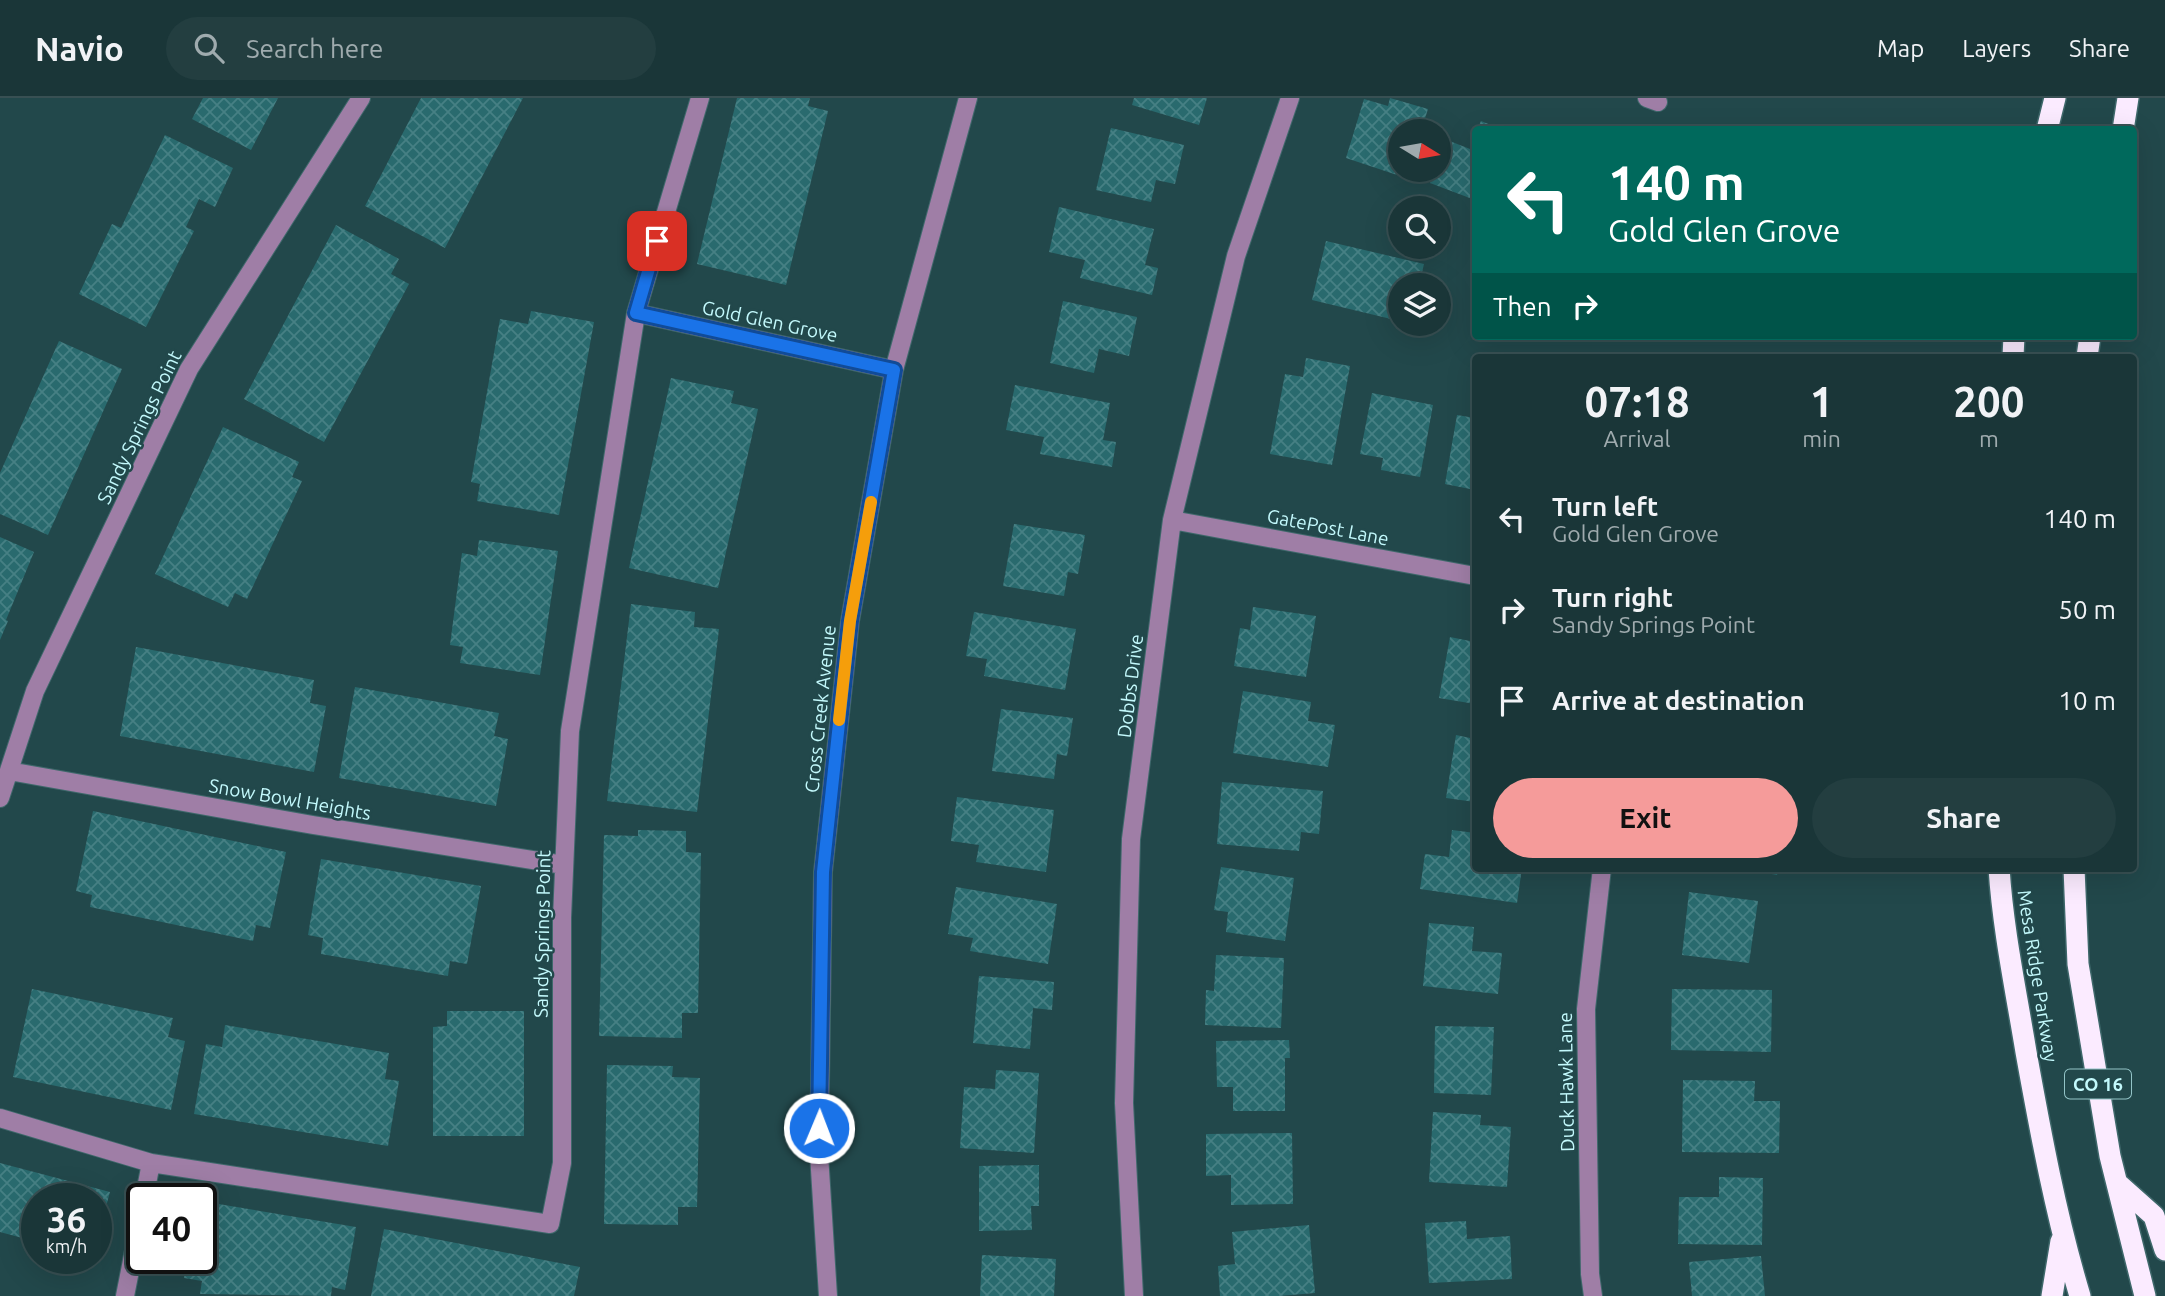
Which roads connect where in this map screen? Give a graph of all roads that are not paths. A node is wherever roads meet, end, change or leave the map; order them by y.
1 (361, 98) edge
2 (700, 98) edge
3 (968, 98) edge
4 (1290, 98) edge
5 (2055, 98) edge
6 (2128, 98) edge
7 (2048, 126) edge
8 (2124, 126) edge
9 (636, 313) junction
10 (894, 370) junction
11 (1172, 520) junction
12 (1472, 575) edge
13 (9, 771) junction
14 (0, 798) edge
15 (564, 865) junction
16 (1602, 872) edge
17 (1999, 872) edge
18 (2074, 872) edge
19 (0, 1118) edge
20 (151, 1163) junction
21 (147, 1183) edge
22 (2117, 1183) junction
23 (2062, 1236) junction
24 (2165, 1250) edge
25 (129, 1274) edge
26 (125, 1296) edge
27 (828, 1296) edge
28 (1134, 1296) edge
29 (1593, 1296) edge
30 (2052, 1296) edge
31 (2080, 1296) edge
32 (2145, 1296) edge

1 - 13 street, Sandy Springs Point
2 - 9 street, Sandy Springs Point
3 - 10 street, Cross Creek Avenue
4 - 11 street, Dobbs Drive
5 - 7 highway
6 - 8 highway
9 - 10 street, Gold Glen Grove
9 - 15 street, Sandy Springs Point
10 - 27 street, Cross Creek Avenue
11 - 12 street, GatePost Lane
11 - 28 street, Dobbs Drive
13 - 14 street, Sandy Springs Point
13 - 15 street, Snow Bowl Heights
15 - 20 street, Sandy Springs Point
16 - 29 street, Duck Hawk Lane
17 - 23 highway, Mesa Ridge Parkway
18 - 22 highway, CO 16
19 - 20 street, Sandy Springs Point
20 - 21 street
22 - 24 highway
22 - 32 highway, CO 16
23 - 30 highway
23 - 31 highway, Mesa Ridge Parkway
25 - 26 street

